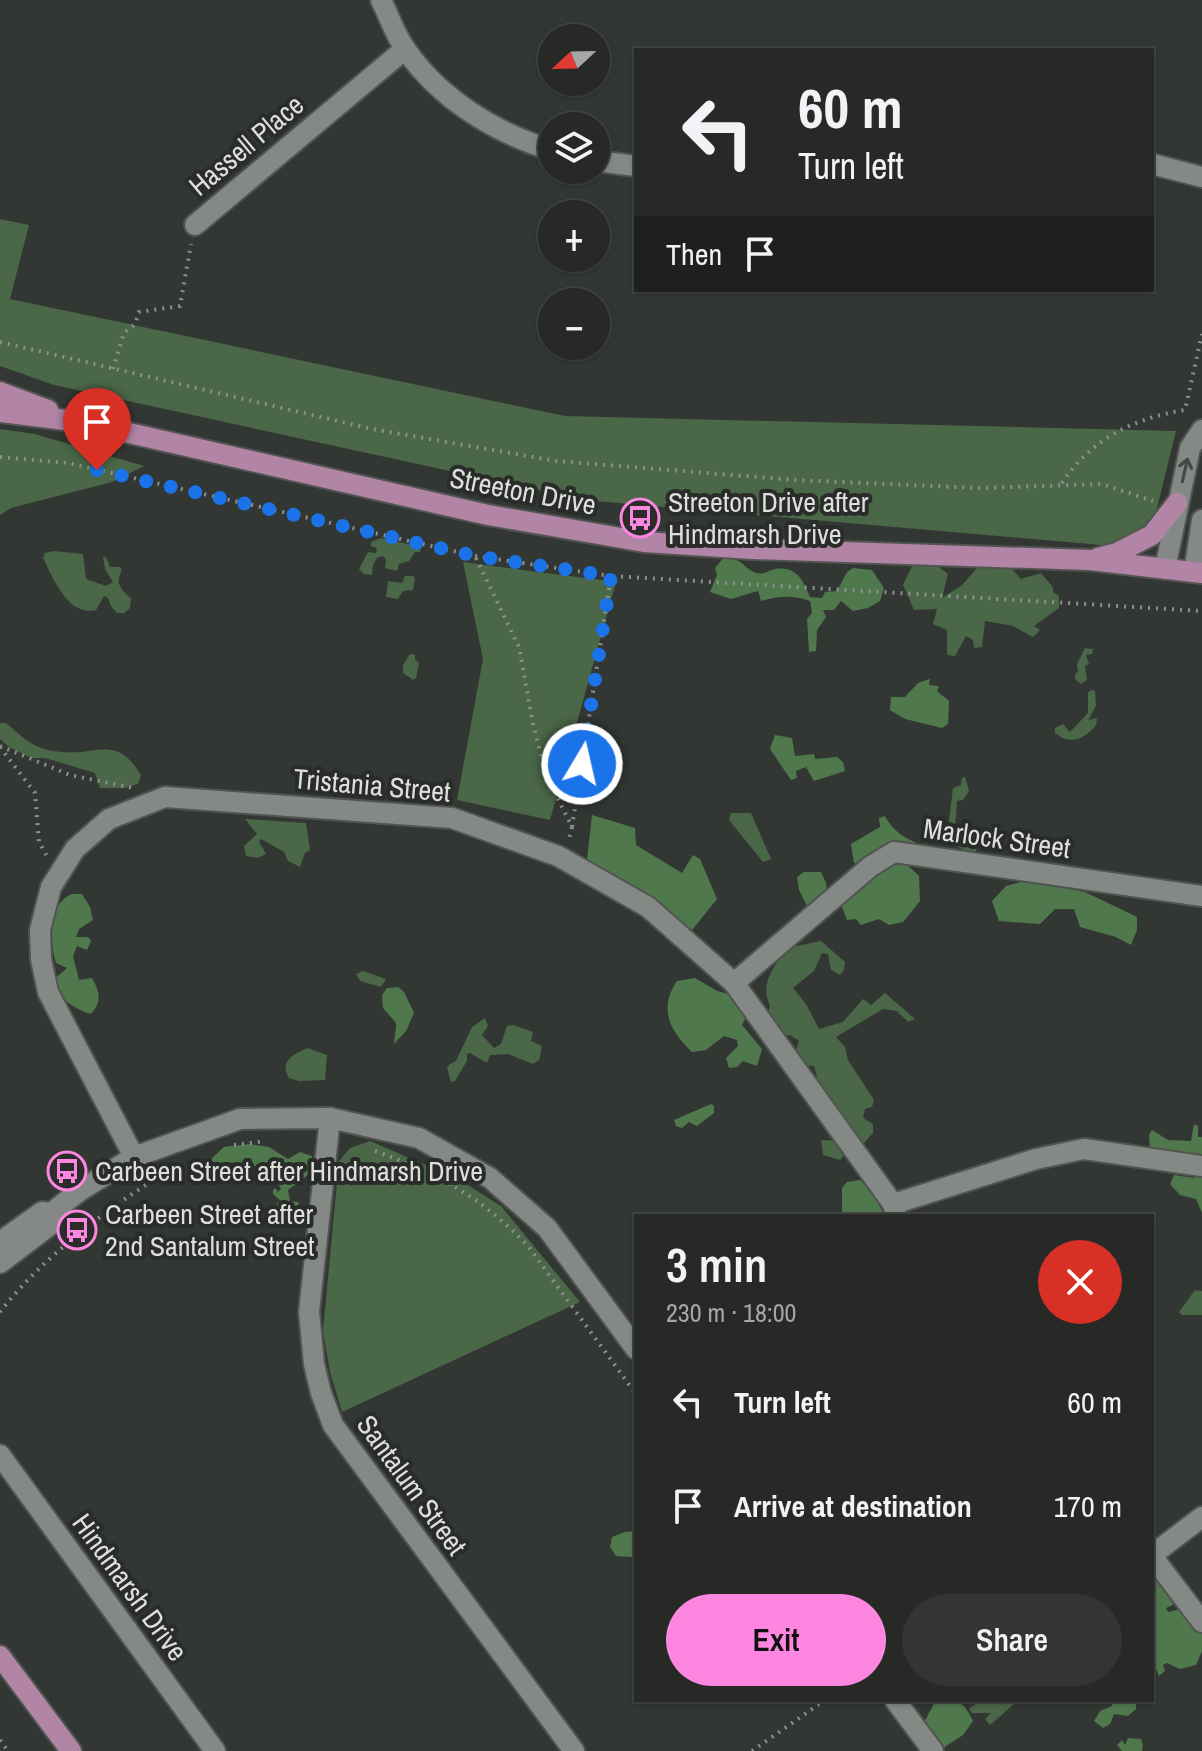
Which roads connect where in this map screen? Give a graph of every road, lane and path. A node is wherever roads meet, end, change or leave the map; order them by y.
1 (381, 0) edge
2 (405, 49) junction
3 (538, 144) edge
4 (610, 163) edge
5 (1154, 165) edge
6 (634, 166) edge
7 (1202, 177) edge
8 (195, 225) joint
9 (1202, 334) edge
10 (0, 342) edge
11 (113, 369) junction
12 (0, 392) edge
13 (0, 412) edge
14 (81, 422) junction
15 (1202, 430) edge
16 (0, 457) edge
17 (1062, 483) junction
18 (1155, 502) dead end
19 (1177, 503) junction
20 (1202, 520) edge
21 (475, 556) junction
22 (1090, 560) junction
23 (1165, 569) junction
24 (1198, 572) edge
25 (611, 576) junction
26 (1202, 611) edge
27 (0, 747) edge
28 (147, 791) dead end
29 (341, 792) dead end
30 (377, 801) dead end
31 (572, 827) junction
32 (58, 851) dead end
33 (558, 856) junction
34 (49, 860) junction
35 (46, 867) dead end
36 (1202, 896) edge
37 (734, 983) junction
38 (330, 1118) junction
39 (274, 1140) dead end
40 (228, 1145) dead end
41 (370, 1148) dead end
42 (134, 1157) junction
43 (188, 1160) dead end
44 (1202, 1166) edge
45 (894, 1210) edge
46 (52, 1213) junction
47 (0, 1242) edge
48 (0, 1263) edge
49 (0, 1312) edge
50 (634, 1346) edge
51 (634, 1391) edge
52 (0, 1455) edge
53 (1202, 1517) edge
54 (1154, 1553) edge
55 (1154, 1558) edge
56 (1202, 1622) edge
57 (0, 1656) edge
58 (822, 1702) edge
59 (896, 1702) edge
60 (0, 1740) edge
61 (8, 1751) edge
62 (71, 1751) edge
63 (215, 1751) edge
64 (574, 1751) edge
65 (752, 1751) edge
66 (933, 1751) edge

1 - 2 street
2 - 3 street
2 - 8 street, Hassell Place
4 - 6 street
5 - 7 street
8 - 11 path, Hassell Place
9 - 17 path
10 - 11 path
11 - 17 path
12 - 14 main road, Streeton Drive
13 - 14 main road, Streeton Drive
14 - 22 main road, Streeton Drive
19 -> 15 street
16 - 21 path
17 - 18 path
19 - 22 main road
19 - 23 street
20 - 24 street
21 - 25 path
21 - 31 path
22 - 23 main road, Streeton Drive
23 - 24 main road, Streeton Drive
25 - 26 path
25 - 31 path
27 - 28 path
27 - 34 path
29 - 30 path
31 - 33 path
32 - 34 path
33 - 37 street, Tristania Street
33 - 42 street, Tristania Street
34 - 35 path
36 - 37 street, Marlock Street
37 - 45 street, Tristania Street
38 - 42 street
38 - 50 street
38 - 64 street, Santalum Street
39 - 40 path
41 - 51 path
42 - 46 street
43 - 49 path
44 - 45 street
46 - 47 street
46 - 48 street
52 - 63 street, Hindmarsh Drive
53 - 54 street
55 - 56 street
57 - 62 main road
58 - 65 path
59 - 66 street
60 - 61 path

